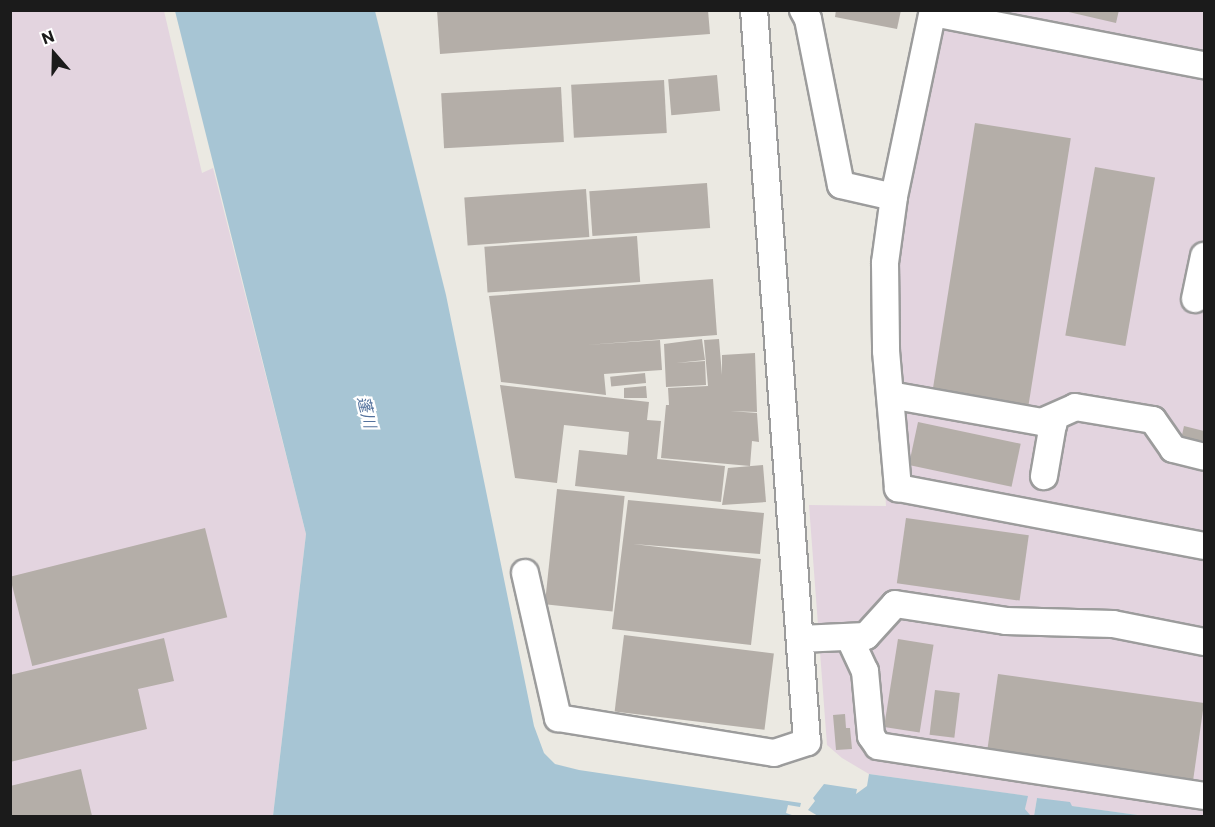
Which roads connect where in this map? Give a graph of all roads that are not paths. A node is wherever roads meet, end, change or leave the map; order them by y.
1 (754, 10) edge
2 (803, 10) edge
3 (933, 11) edge
4 (1204, 65) edge
5 (894, 197) junction
6 (1204, 256) edge
7 (1195, 299) dead end
8 (890, 394) junction
9 (1042, 422) junction
10 (1204, 456) edge
11 (1044, 476) dead end
12 (1204, 546) edge
13 (525, 573) dead end
14 (849, 637) junction
15 (800, 639) junction
16 (1204, 642) edge
17 (1204, 796) edge

1 - 15 street
2 - 5 street
3 - 4 street
3 - 5 street
5 - 8 street
6 - 7 street
8 - 9 street
8 - 12 street
9 - 10 street
9 - 11 street
13 - 15 street
14 - 15 street
14 - 16 street
14 - 17 street

